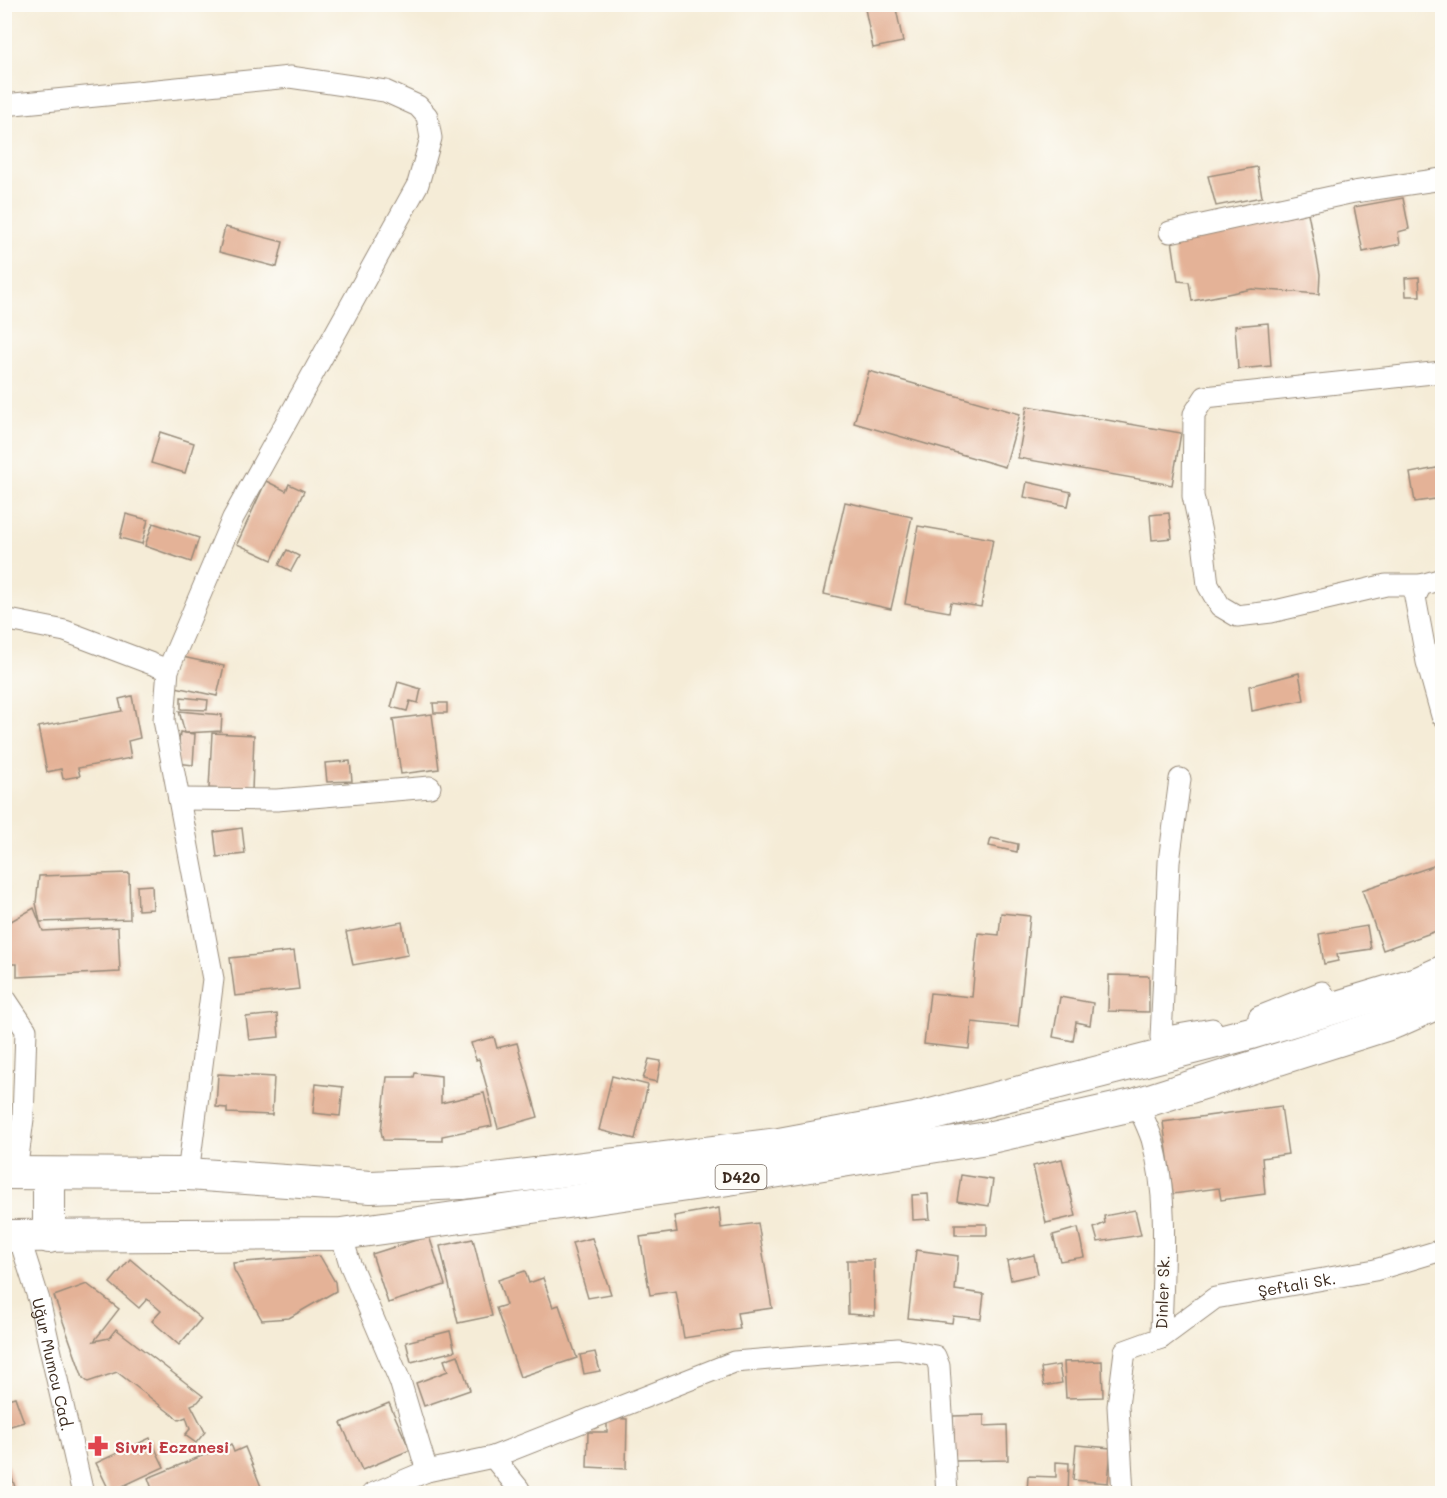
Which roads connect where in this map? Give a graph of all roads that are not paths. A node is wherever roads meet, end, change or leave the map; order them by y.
1 (4, 105) edge
2 (1443, 179) edge
3 (1170, 232) dead end
4 (1443, 372) edge
5 (1443, 579) edge
6 (1421, 585) junction
7 (4, 619) edge
8 (168, 670) junction
9 (1439, 689) edge
10 (1443, 716) edge
11 (1180, 779) dead end
12 (430, 787) dead end
13 (179, 799) junction
14 (1443, 972) edge
15 (4, 997) edge
16 (1443, 1001) edge
17 (1332, 1008) junction
18 (1137, 1104) junction
19 (10, 1173) edge
20 (49, 1174) junction
21 (188, 1174) junction
22 (341, 1234) junction
23 (24, 1236) edge
24 (1443, 1250) edge
25 (1161, 1338) junction
26 (493, 1457) junction
27 (427, 1471) junction
28 (370, 1493) edge
29 (82, 1494) edge
30 (519, 1494) edge
31 (947, 1494) edge
32 (1124, 1494) edge

1 - 8 street
2 - 3 street
4 - 6 street
5 - 6 street
6 - 9 street
7 - 8 street
8 - 13 street
9 - 10 street
11 - 17 street
12 - 13 street
13 - 21 street
14 - 17 highway
15 - 19 street
16 - 18 highway, D420
17 - 21 highway
18 - 22 highway, D420
18 - 25 street, Dinler Sk.
19 - 20 highway
20 - 21 highway
20 - 23 highway
22 - 23 highway, D420
22 - 27 street
23 - 29 street, Uğur Mumcu Cad.
24 - 25 street, Şeftali Sk.
25 - 32 street, Dinler Sk.
26 - 27 street
26 - 30 street
26 - 31 street
27 - 28 street

